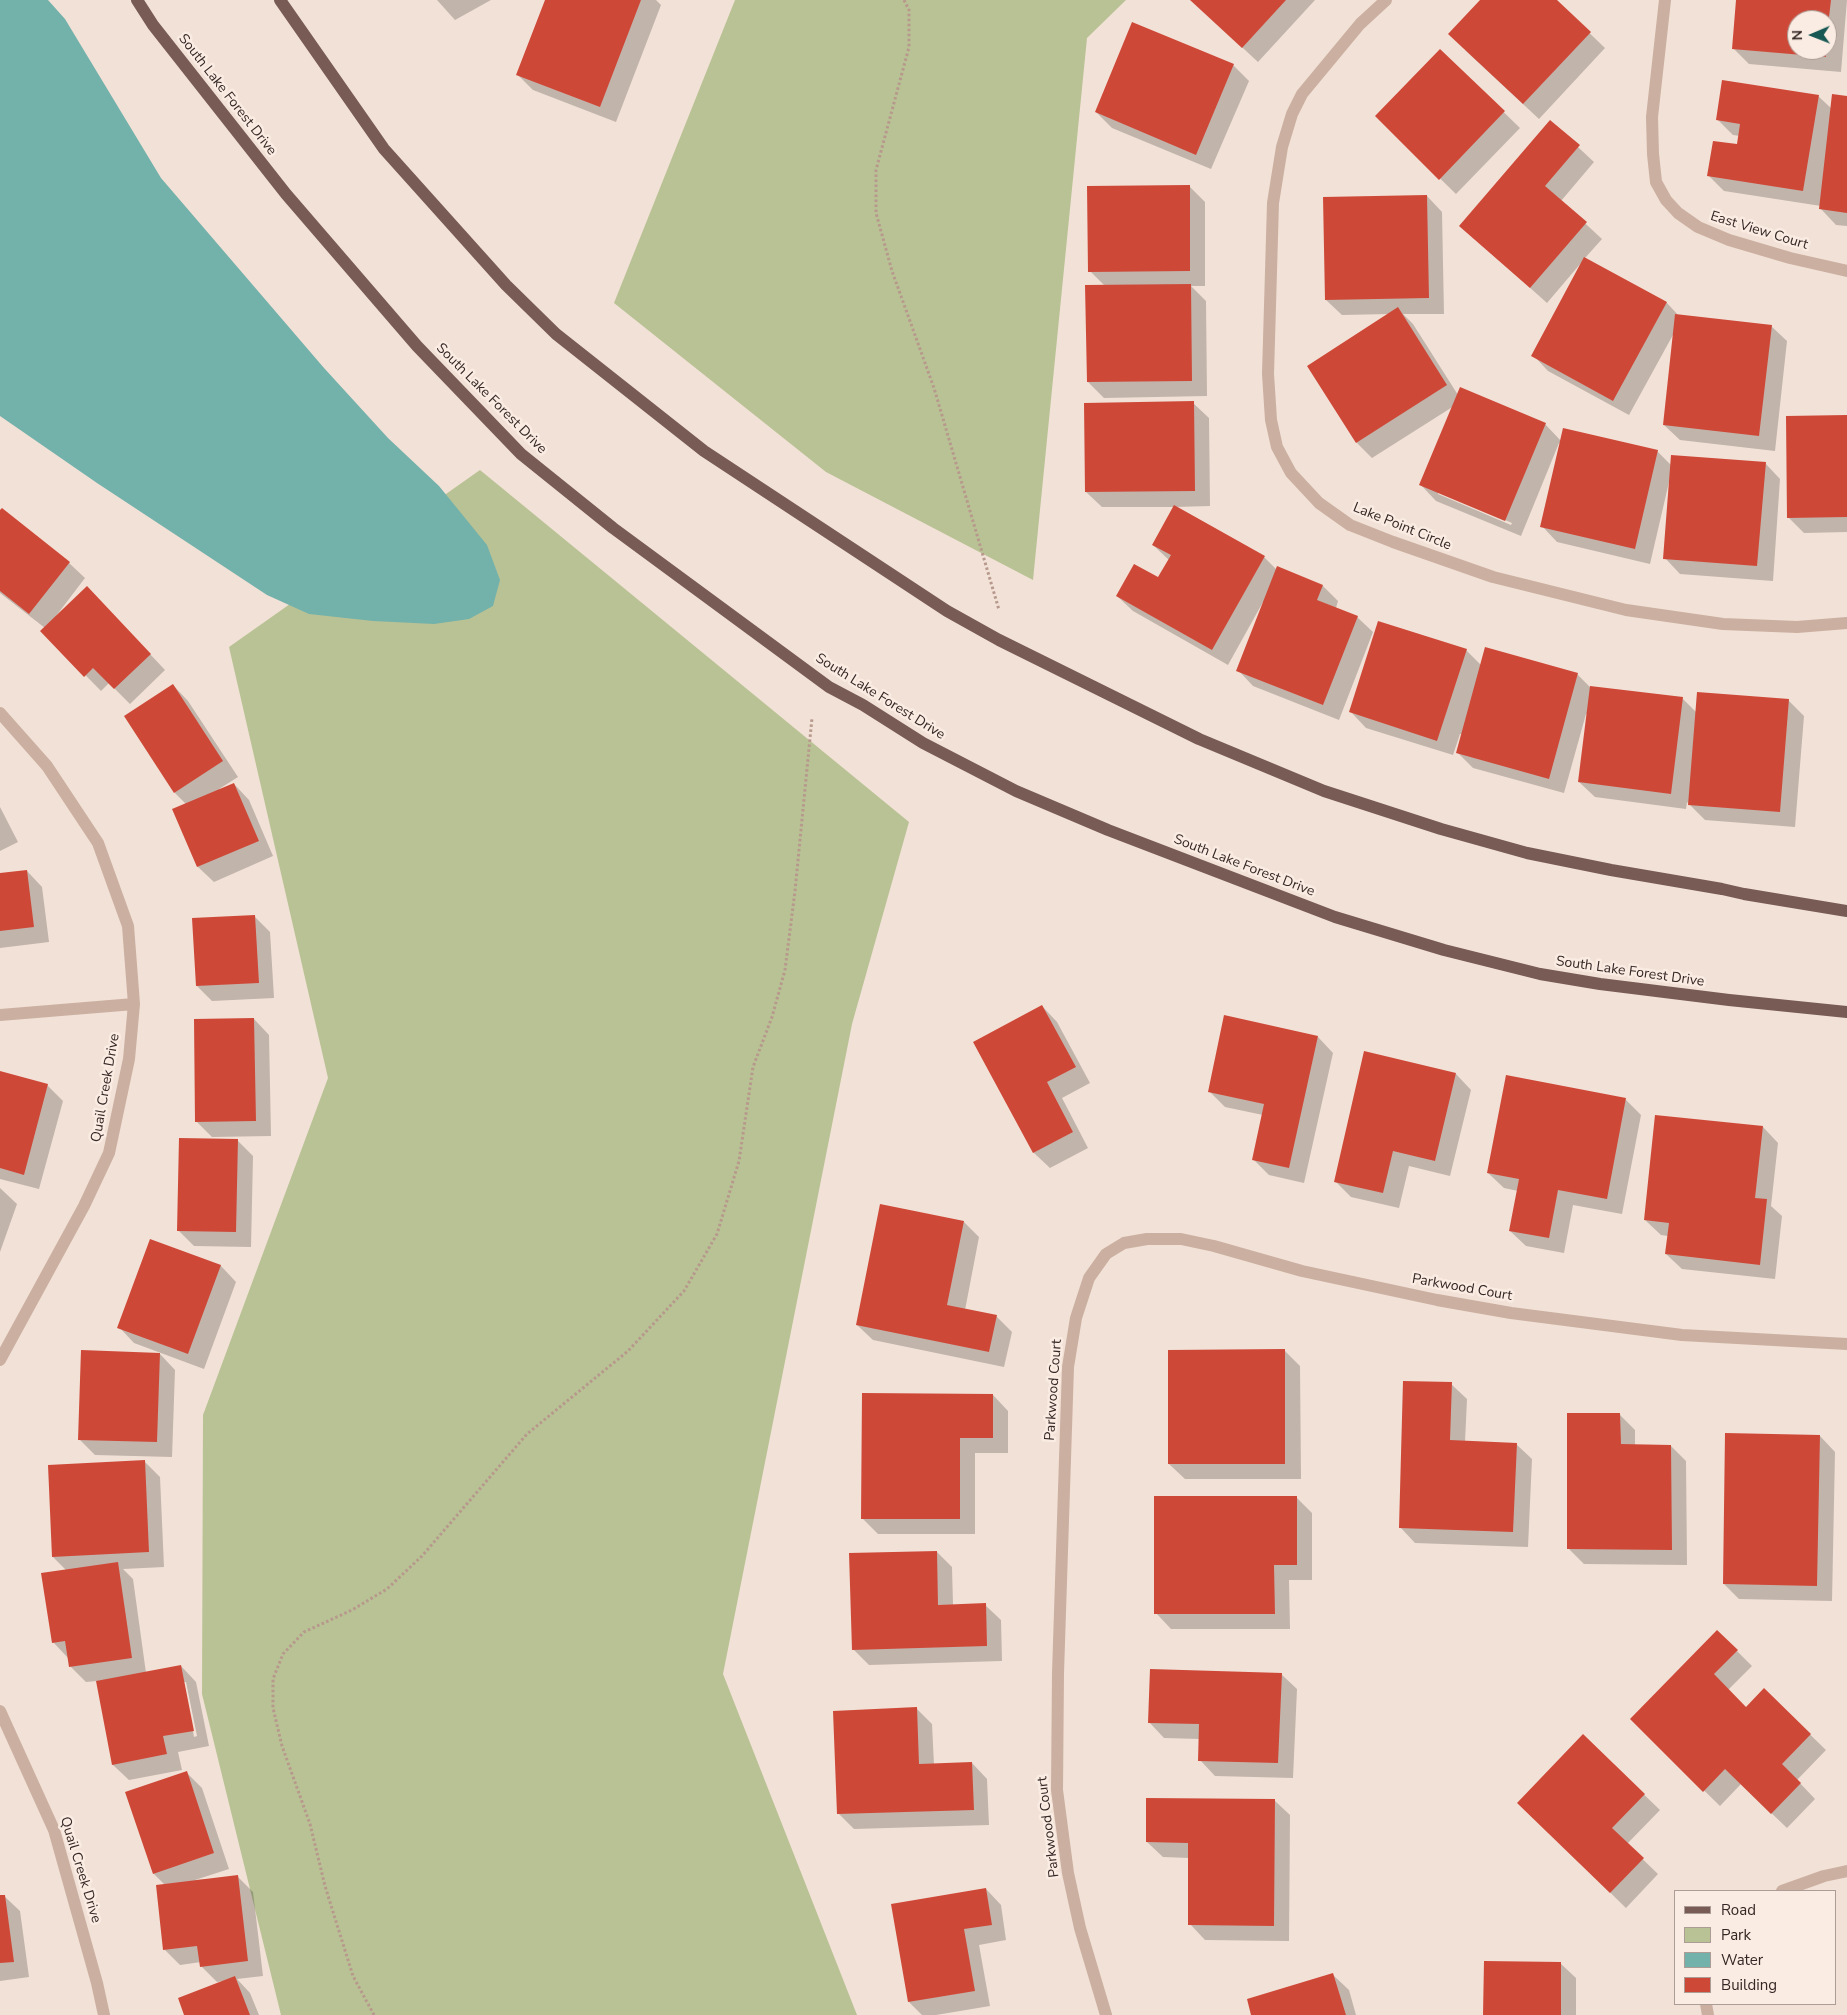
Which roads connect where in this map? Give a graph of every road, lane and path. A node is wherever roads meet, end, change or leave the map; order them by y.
1 (137, 0) edge
2 (280, 0) edge
3 (904, 0) edge
4 (1386, 0) edge
5 (1665, 0) edge
6 (1847, 271) edge
7 (1000, 614) dead end
8 (1847, 623) edge
9 (0, 713) edge
10 (812, 718) dead end
11 (1847, 911) edge
12 (134, 1004) junction
13 (1847, 1012) edge
14 (0, 1015) edge
15 (1847, 1344) edge
16 (0, 1360) edge
17 (0, 1711) edge
18 (1847, 1871) edge
19 (1785, 1890) edge
20 (104, 2015) edge
21 (374, 2015) edge
22 (1106, 2015) edge

1 - 13 main road, South Lake Forest Drive
2 - 11 main road
3 - 7 path
4 - 8 street, Lake Point Circle
5 - 6 street, East View Court
9 - 12 street, Quail Creek Drive
10 - 21 path
12 - 14 street
12 - 16 street, Quail Creek Drive
15 - 22 street, Parkwood Court
17 - 20 street, Quail Creek Drive
18 - 19 street

